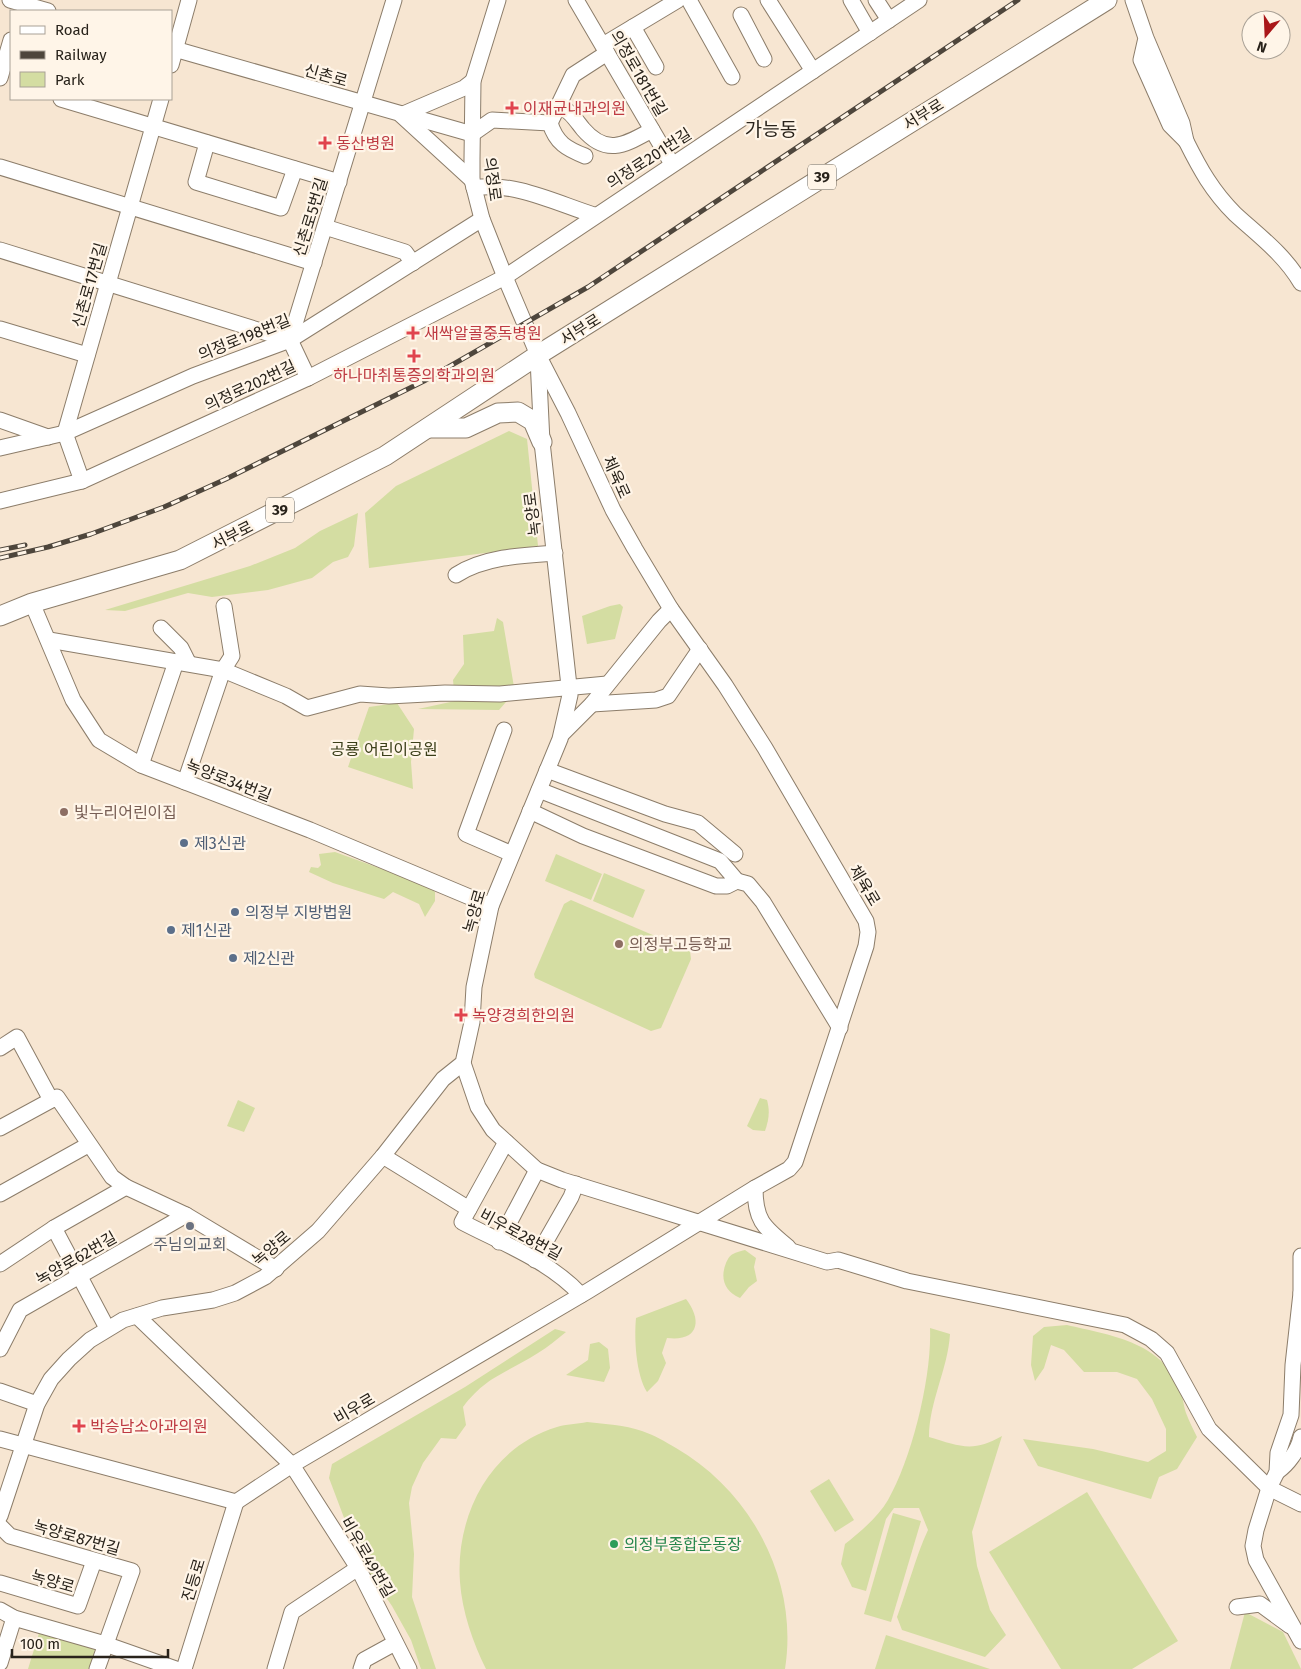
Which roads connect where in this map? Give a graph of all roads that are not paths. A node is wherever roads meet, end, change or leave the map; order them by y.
1 (189, 0) edge
2 (394, 0) edge
3 (498, 0) edge
4 (576, 0) edge
5 (678, 0) edge
6 (689, 0) edge
7 (768, 0) edge
8 (851, 0) edge
9 (876, 0) edge
10 (919, 0) edge
11 (1107, 0) edge
12 (1133, 0) edge
13 (17, 5) edge
14 (43, 10) edge
15 (741, 15) dead end
16 (889, 20) junction
17 (633, 26) junction
18 (870, 33) junction
19 (10, 44) edge
20 (174, 48) edge
21 (605, 49) junction
22 (764, 59) dead end
23 (656, 67) dead end
24 (813, 71) junction
25 (732, 77) dead end
26 (0, 79) edge
27 (473, 81) junction
28 (64, 100) edge
29 (162, 100) edge
30 (363, 104) junction
31 (559, 105) junction
32 (401, 115) junction
33 (550, 123) junction
34 (154, 127) junction
35 (652, 130) junction
36 (472, 134) junction
37 (207, 143) junction
38 (585, 156) dead end
39 (672, 164) junction
40 (0, 167) edge
41 (295, 169) junction
42 (339, 182) junction
43 (473, 184) junction
44 (130, 207) junction
45 (594, 215) junction
46 (482, 219) junction
47 (325, 227) junction
48 (0, 250) edge
49 (314, 263) junction
50 (413, 263) junction
51 (505, 277) junction
52 (108, 283) junction
53 (1301, 283) edge
54 (0, 329) edge
55 (290, 340) junction
56 (87, 355) junction
57 (538, 355) junction
58 (308, 378) junction
59 (0, 420) edge
60 (428, 428) junction
61 (65, 434) junction
62 (48, 437) junction
63 (542, 442) junction
64 (0, 448) edge
65 (82, 481) junction
66 (0, 501) edge
67 (555, 553) junction
68 (456, 575) dead end
69 (32, 603) junction
70 (224, 606) dead end
71 (671, 609) junction
72 (0, 616) edge
73 (161, 628) dead end
74 (49, 640) junction
75 (700, 648) junction
76 (182, 662) junction
77 (223, 670) junction
78 (607, 684) junction
79 (570, 689) junction
80 (592, 704) junction
81 (504, 730) dead end
82 (562, 734) junction
83 (141, 765) junction
84 (547, 770) junction
85 (185, 782) junction
86 (539, 790) junction
87 (530, 811) junction
88 (512, 854) junction
89 (735, 854) dead end
90 (737, 880) junction
91 (491, 906) junction
92 (840, 1028) junction
93 (0, 1048) edge
94 (462, 1064) junction
95 (51, 1100) junction
96 (0, 1128) edge
97 (506, 1142) junction
98 (88, 1144) junction
99 (383, 1156) junction
100 (537, 1170) junction
101 (576, 1184) junction
102 (126, 1187) junction
103 (755, 1188) junction
104 (0, 1194) edge
105 (469, 1208) junction
106 (186, 1215) junction
107 (701, 1222) junction
108 (54, 1228) junction
109 (499, 1242) junction
110 (795, 1253) junction
111 (1301, 1256) edge
112 (535, 1260) junction
113 (0, 1264) edge
114 (276, 1269) junction
115 (81, 1275) junction
116 (1301, 1294) edge
117 (582, 1295) junction
118 (137, 1316) junction
119 (107, 1328) junction
120 (0, 1349) edge
121 (0, 1391) edge
122 (37, 1404) junction
123 (1301, 1437) edge
124 (0, 1439) edge
125 (24, 1446) junction
126 (292, 1465) junction
127 (1277, 1472) junction
128 (1268, 1488) junction
129 (236, 1502) junction
130 (1301, 1504) edge
131 (0, 1516) edge
132 (0, 1526) edge
133 (94, 1561) junction
134 (358, 1568) junction
135 (0, 1584) edge
136 (1237, 1607) dead end
137 (0, 1610) edge
138 (14, 1618) junction
139 (1298, 1635) edge
140 (395, 1643) junction
141 (105, 1644) junction
142 (0, 1662) edge
143 (96, 1669) edge
144 (176, 1669) edge
145 (184, 1669) edge
146 (275, 1669) edge
147 (361, 1669) edge
148 (409, 1669) edge

1 - 20 street
2 - 30 street, 신촌로5번길
3 - 27 street, 의정로
4 - 21 street, 의정로181번길
5 - 17 street
6 - 25 street
7 - 24 street
8 - 18 street
9 - 16 street
10 - 16 street, 의정로201번길
11 - 57 main road, 서부로 / 39
12 - 53 street
13 - 14 street
15 - 22 street
16 - 18 street, 의정로201번길
17 - 21 street
17 - 23 street
18 - 24 street, 의정로201번길
19 - 26 street
20 - 30 street, 신촌로
21 - 31 street
21 - 35 street, 의정로181번길
24 - 39 street, 의정로201번길
27 - 32 street
27 - 36 street, 의정로
28 - 34 street
29 - 34 street, 신촌로17번길
30 - 32 street, 신촌로
30 - 42 street, 신촌로5번길
31 - 33 street
31 - 35 street
32 - 36 street, 신촌로
32 - 43 street
33 - 36 street
33 - 38 street
34 - 37 street
34 - 44 street, 신촌로17번길
35 - 39 street, 의정로181번길
36 - 43 street, 의정로
37 - 41 street
37 - 41 street
39 - 45 street, 의정로201번길
40 - 44 street
41 - 42 street
42 - 47 street, 신촌로5번길
43 - 45 street
43 - 46 street, 의정로
44 - 49 street
44 - 52 street, 신촌로17번길
45 - 51 street, 의정로201번길
46 - 50 street, 의정로198번길
46 - 51 street, 의정로
47 - 49 street, 신촌로5번길
47 - 50 street
48 - 52 street
49 - 55 street, 신촌로5번길
50 - 55 street, 의정로198번길
51 - 57 street, 의정로
51 - 58 street, 의정로202번길
52 - 55 street
52 - 56 street, 신촌로17번길
54 - 56 street
55 - 58 street
55 - 61 street, 의정로198번길
56 - 61 street, 신촌로17번길
57 - 60 main road, 서부로 / 39
57 - 63 street, 녹양로
57 - 71 street, 체육로
58 - 65 street, 의정로202번길
59 - 62 street
60 - 63 main road
60 - 69 main road, 서부로 / 39
61 - 62 street, 의정로198번길
61 - 65 street
62 - 64 street, 의정로198번길
63 - 67 street, 녹양로
65 - 66 street, 의정로202번길
67 - 68 street
67 - 79 street, 녹양로
69 - 72 main road, 서부로 / 39
69 - 74 street, 녹양로34번길
70 - 77 street
71 - 75 street, 체육로
71 - 78 street
73 - 76 street
74 - 76 street
74 - 83 street, 녹양로34번길
75 - 80 street
75 - 92 street, 체육로
76 - 77 street
76 - 83 street
77 - 79 street
77 - 85 street
78 - 79 street
78 - 80 street
79 - 82 street, 녹양로
80 - 82 street
81 - 88 street
82 - 84 street, 녹양로
83 - 85 street, 녹양로34번길
84 - 86 street, 녹양로
84 - 89 street
85 - 91 street, 녹양로34번길
86 - 87 street, 녹양로
86 - 90 street
87 - 88 street, 녹양로
87 - 90 street
88 - 91 street, 녹양로
90 - 92 street
91 - 94 street, 녹양로
92 - 103 street, 체육로
93 - 95 street
94 - 97 street
94 - 99 street, 녹양로
95 - 96 street
95 - 98 street
97 - 100 street
97 - 105 street
98 - 102 street
98 - 104 street
99 - 105 street, 비우로28번길
99 - 114 street, 녹양로
100 - 101 street
100 - 109 street
101 - 107 street
101 - 112 street
102 - 106 street
102 - 108 street
103 - 107 street, 체육로
103 - 110 street
105 - 109 street, 비우로28번길
106 - 114 street
106 - 115 street, 녹양로62번길
107 - 110 street
107 - 117 street, 비우로
108 - 113 street
108 - 115 street
109 - 112 street, 비우로28번길
110 - 128 street
111 - 116 street
112 - 117 street, 비우로28번길
114 - 118 street, 녹양로
115 - 119 street
115 - 120 street, 녹양로62번길
116 - 127 street
117 - 126 street, 비우로
118 - 119 street, 녹양로
118 - 126 street
119 - 122 street, 녹양로
121 - 122 street
122 - 125 street, 녹양로
123 - 127 street
124 - 125 street
125 - 129 street
125 - 131 street, 녹양로
126 - 129 street, 비우로
126 - 134 street, 비우로49번길
127 - 128 street
128 - 130 street
128 - 139 street
129 - 145 street, 진등로
132 - 133 street, 녹양로87번길
133 - 135 street, 녹양로
133 - 141 street, 녹양로87번길
134 - 140 street, 비우로49번길
134 - 146 street
136 - 139 street
137 - 138 street
138 - 141 street
138 - 142 street
140 - 147 street
140 - 148 street, 비우로49번길
141 - 143 street, 녹양로87번길
141 - 144 street

